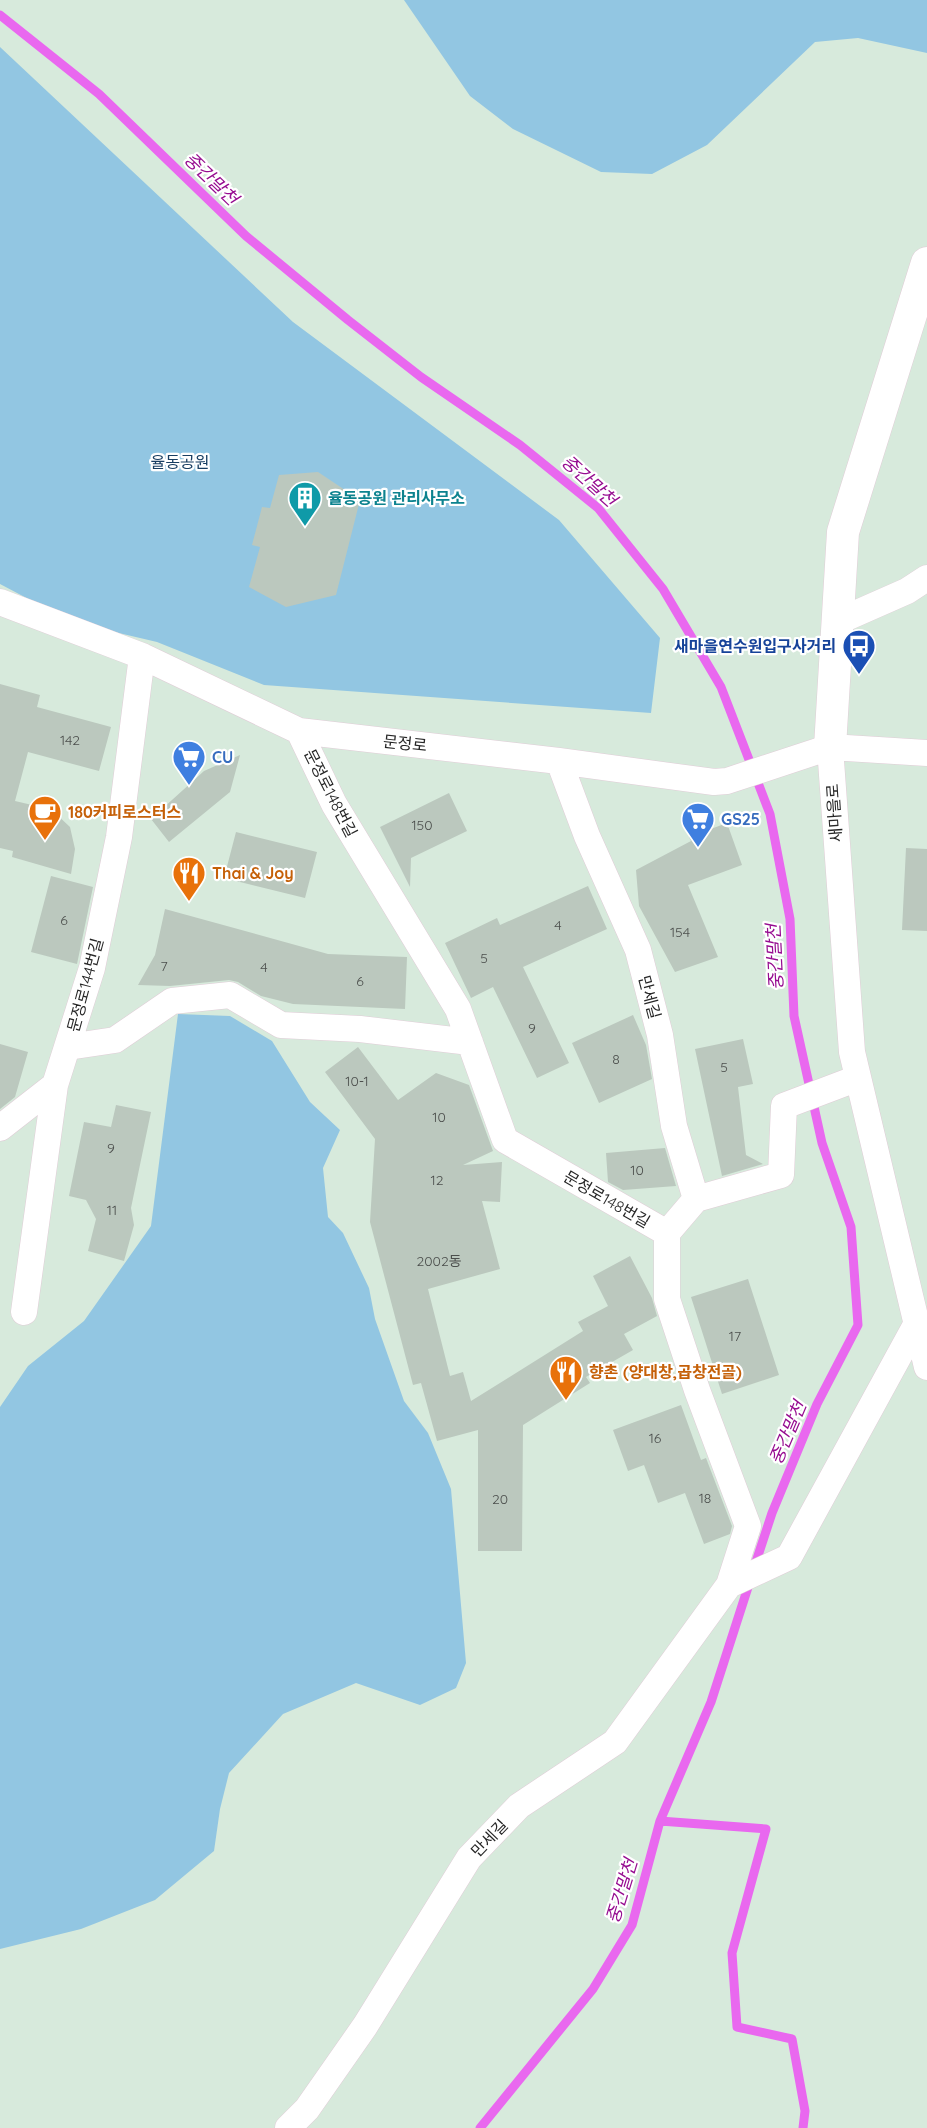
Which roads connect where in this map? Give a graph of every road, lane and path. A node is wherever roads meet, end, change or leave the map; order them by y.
1 (927, 262) edge
2 (927, 578) edge
3 (0, 602) edge
4 (839, 621) junction
5 (142, 656) junction
6 (299, 731) junction
7 (830, 747) junction
8 (927, 753) edge
9 (559, 761) junction
10 (470, 1042) junction
11 (68, 1047) junction
12 (858, 1078) junction
13 (55, 1085) junction
14 (0, 1128) edge
15 (696, 1199) junction
16 (667, 1233) junction
17 (24, 1312) dead end
18 (917, 1323) junction
19 (927, 1366) edge
20 (729, 1585) junction
21 (288, 2128) edge

1 - 4 street, 새마을로
2 - 4 street
3 - 5 street, 문정로
4 - 7 street, 새마을로
5 - 6 street, 문정로
5 - 11 street, 문정로144번길
6 - 9 street, 문정로
6 - 10 street, 문정로148번길
7 - 8 street
7 - 9 street, 문정로
7 - 12 street, 새마을로
9 - 15 street, 만세길
10 - 11 street
10 - 16 street, 문정로148번길
11 - 13 street, 문정로144번길
12 - 15 street
12 - 18 street, 새마을로
13 - 14 street
13 - 17 street, 문정로144번길
15 - 16 street
16 - 20 street, 문정로148번길
18 - 19 street, 새마을로
18 - 20 street
20 - 21 street, 만세길

